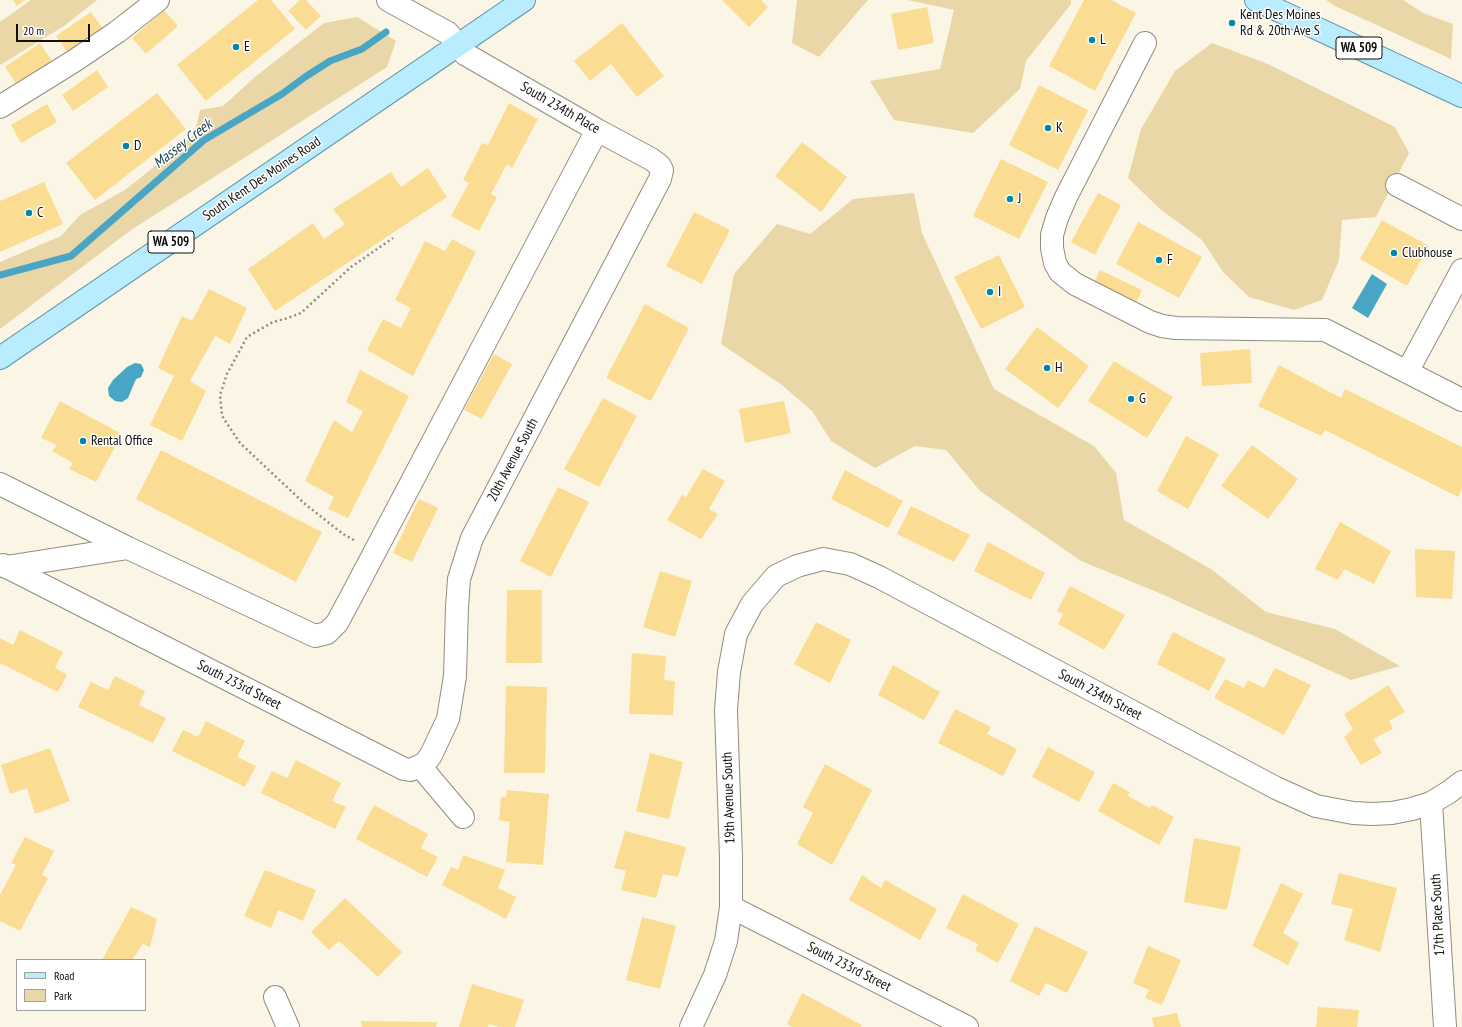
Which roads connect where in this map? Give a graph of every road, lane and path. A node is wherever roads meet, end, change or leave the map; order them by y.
1 (158, 0) edge
2 (388, 0) edge
3 (524, 0) edge
4 (1256, 0) edge
5 (1145, 42) dead end
6 (458, 45) junction
7 (1462, 96) edge
8 (0, 108) edge
9 (597, 130) junction
10 (662, 170) joint
11 (1397, 184) dead end
12 (1462, 219) edge
13 (393, 238) dead end
14 (1462, 270) edge
15 (0, 358) edge
16 (1408, 372) junction
17 (1462, 400) edge
18 (0, 484) edge
19 (128, 548) junction
20 (376, 550) junction
21 (3, 565) edge
22 (776, 576) joint
23 (420, 766) junction
24 (1462, 782) edge
25 (1431, 803) junction
26 (463, 817) dead end
27 (731, 907) junction
28 (276, 997) dead end
29 (288, 1027) edge
30 (691, 1027) edge
31 (967, 1027) edge
32 (1444, 1027) edge

1 - 8 street
2 - 6 street
3 - 6 main road, South Kent Des Moines Road / WA 509
4 - 7 main road, WA 509
5 - 16 street
6 - 9 street, South 234th Place
6 - 15 main road, South Kent Des Moines Road / WA 509
9 - 10 street, South 234th Place
9 - 20 street
10 - 23 street, 20th Avenue South
11 - 12 street
13 - 20 path
14 - 16 street
16 - 17 street
18 - 19 street
19 - 20 street
19 - 21 street
21 - 23 street, South 233rd Street
22 - 25 street, South 234th Street
22 - 27 street, 19th Avenue South
23 - 26 street
24 - 25 street, South 234th Street
25 - 32 street, 17th Place South
27 - 30 street, 19th Avenue South
27 - 31 street, South 233rd Street
28 - 29 street

